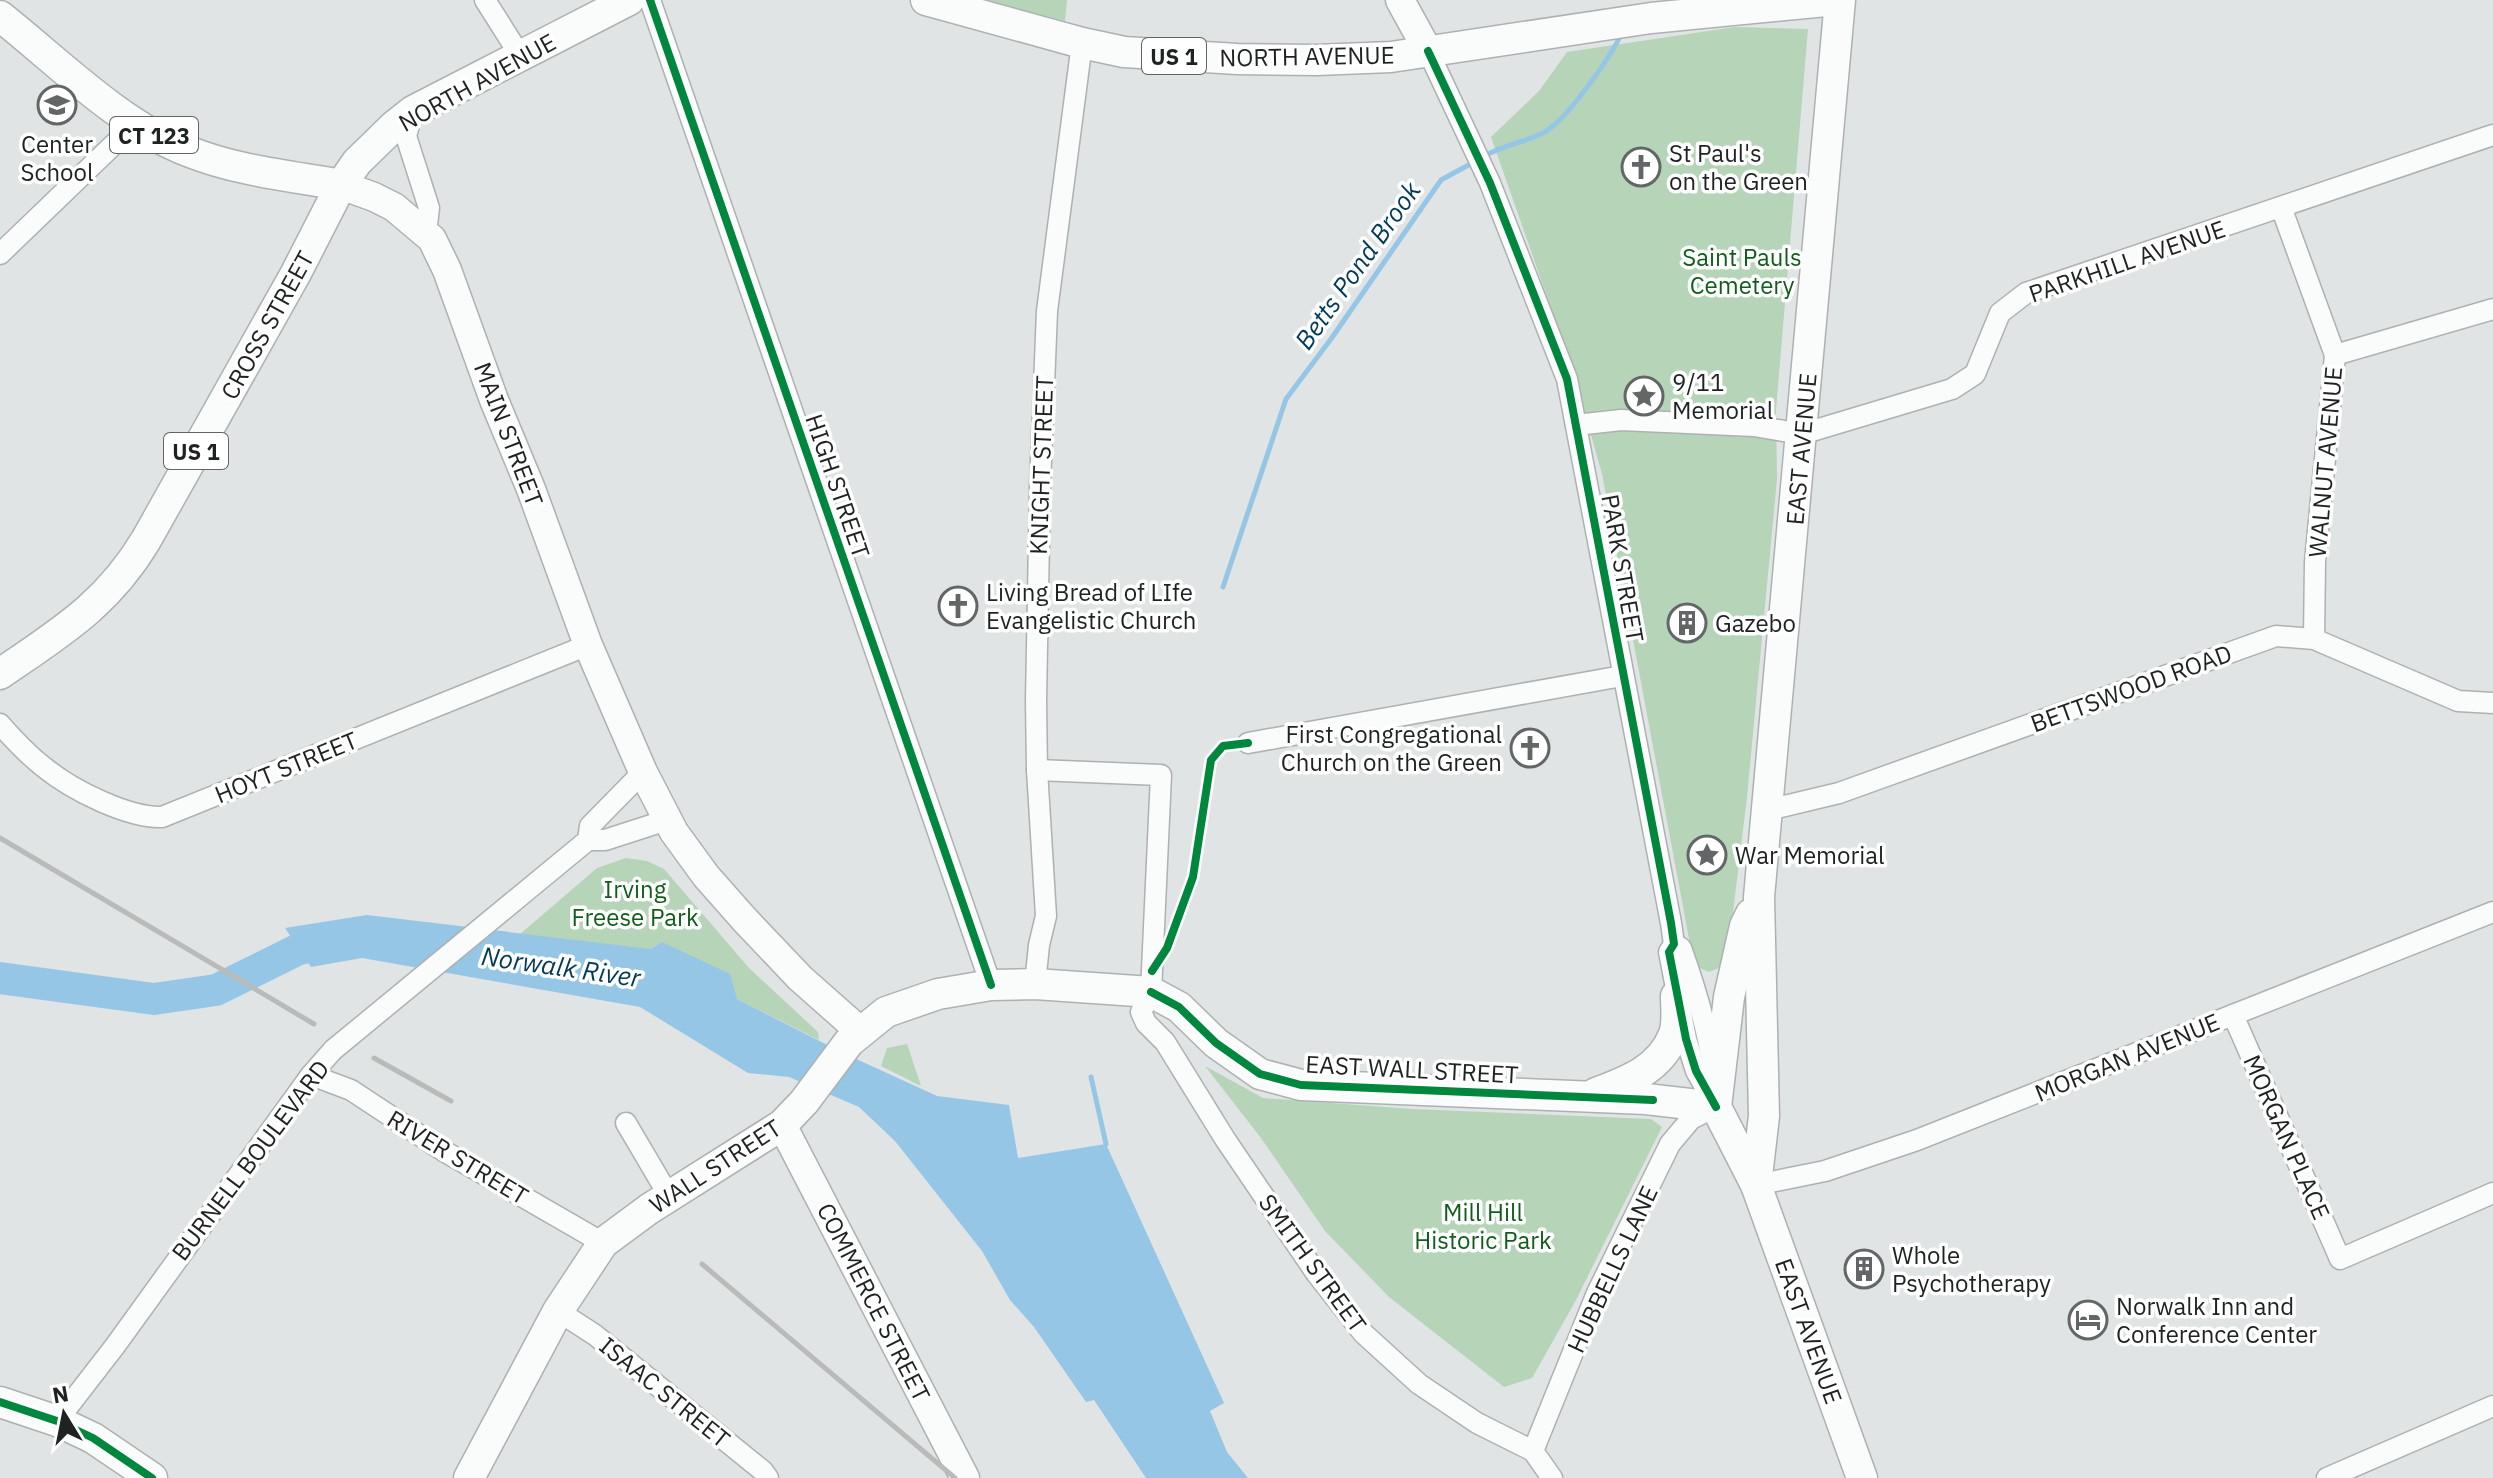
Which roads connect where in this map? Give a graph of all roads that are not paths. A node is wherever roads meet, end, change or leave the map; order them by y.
1 (485, 0) edge
2 (629, 0) edge
3 (650, 0) edge
4 (926, 0) edge
5 (1400, 0) edge
6 (1838, 0) edge
7 (0, 16) edge
8 (1082, 43) junction
9 (1428, 51) junction
10 (521, 57) junction
11 (413, 111) junction
12 (134, 125) junction
13 (2493, 135) edge
14 (341, 185) junction
15 (2281, 207) junction
16 (426, 233) junction
17 (0, 254) edge
18 (2493, 309) edge
19 (2335, 355) junction
20 (1576, 425) junction
21 (1802, 434) junction
22 (2314, 639) junction
23 (588, 645) junction
24 (0, 674) edge
25 (1622, 676) junction
26 (2493, 703) edge
27 (0, 724) edge
28 (1248, 743) dead end
29 (1037, 770) junction
30 (643, 772) junction
31 (1768, 810) junction
32 (667, 820) junction
33 (588, 840) junction
34 (1759, 897) junction
35 (2493, 912) edge
36 (1674, 944) junction
37 (1035, 984) junction
38 (991, 985) junction
39 (1151, 992) junction
40 (1762, 995) junction
41 (1676, 996) junction
42 (2233, 1015) junction
43 (855, 1037) junction
44 (311, 1075) junction
45 (1587, 1097) junction
46 (1716, 1107) junction
47 (626, 1123) dead end
48 (782, 1125) junction
49 (1756, 1185) junction
50 (2493, 1193) edge
51 (669, 1196) junction
52 (603, 1243) junction
53 (558, 1311) junction
54 (0, 1402) edge
55 (2493, 1406) edge
56 (57, 1421) junction
57 (1533, 1451) junction
58 (152, 1478) edge
59 (469, 1478) edge
60 (768, 1478) edge
61 (965, 1478) edge
62 (1552, 1478) edge
63 (1862, 1478) edge
64 (2327, 1478) edge

1 - 10 street
2 - 10 main road, NORTH AVENUE / US 1
3 - 38 street, HIGH STREET
4 - 8 main road, NORTH AVENUE / US 1
5 - 9 main road
6 - 9 main road, NORTH AVENUE / US 1
6 - 21 main road, EAST AVENUE
7 - 12 main road, MAIN STREET / CT 123
8 - 9 main road, NORTH AVENUE / US 1
8 - 29 street, KNIGHT STREET
9 - 20 street, PARK STREET
10 - 11 main road, NORTH AVENUE / US 1
11 - 14 main road, NORTH AVENUE / US 1
11 - 16 street
12 - 14 main road, MAIN STREET / CT 123
12 - 17 street
13 - 15 street, PARKHILL AVENUE
14 - 16 main road, MAIN STREET
14 - 24 main road, CROSS STREET / US 1
15 - 19 street
15 - 21 street, PARKHILL AVENUE
16 - 23 main road, MAIN STREET
18 - 19 street, WALNUT AVENUE
19 - 22 street, WALNUT AVENUE
20 - 21 street
20 - 25 street, PARK STREET
21 - 31 main road, EAST AVENUE
22 - 26 street, BETTSWOOD ROAD
22 - 31 street, BETTSWOOD ROAD
23 - 27 street, HOYT STREET
23 - 30 main road, MAIN STREET
25 - 28 street
25 - 36 street, PARK STREET
29 - 37 street, KNIGHT STREET
29 - 39 street
30 - 32 main road, MAIN STREET
30 - 33 street, BURNELL BOULEVARD
31 - 34 main road, EAST AVENUE
32 - 33 street, BURNELL BOULEVARD
32 - 43 main road, MAIN STREET
33 - 44 street, BURNELL BOULEVARD, bridge
34 - 40 main road, EAST AVENUE
34 - 46 main road, EAST AVENUE
35 - 42 street, MORGAN AVENUE
36 - 41 street, PARK STREET
36 - 46 street, PARK STREET
37 - 38 main road, WALL STREET
37 - 39 main road, WALL STREET
38 - 43 main road, WALL STREET
39 - 45 main road, EAST WALL STREET
39 - 57 street, SMITH STREET
40 - 46 main road, EAST AVENUE
40 - 49 main road, EAST AVENUE
41 - 45 main road
41 - 46 street, PARK STREET
42 - 49 street, MORGAN AVENUE
42 - 50 street, MORGAN PLACE
43 - 48 main road, WALL STREET
44 - 52 street, RIVER STREET
44 - 56 street, BURNELL BOULEVARD
45 - 46 main road, EAST WALL STREET
46 - 49 main road, EAST AVENUE
46 - 57 street, HUBBELLS LANE
47 - 51 street
48 - 51 main road, WALL STREET
48 - 61 main road, COMMERCE STREET
49 - 63 main road, EAST AVENUE
51 - 52 main road, WALL STREET
52 - 53 main road, WALL STREET
53 - 59 main road, WALL STREET
53 - 60 street, ISAAC STREET
54 - 56 main road
55 - 64 street
56 - 58 main road
57 - 62 street, SMITH STREET

